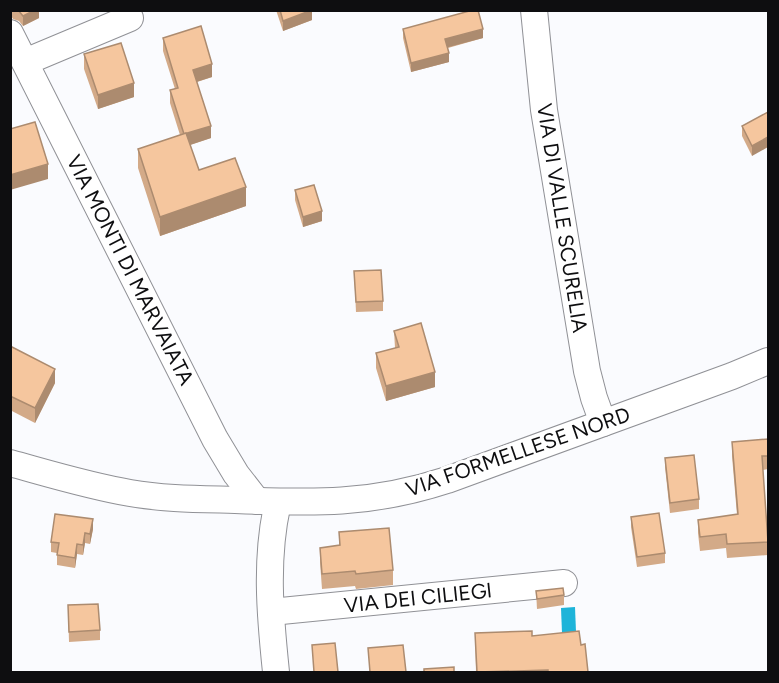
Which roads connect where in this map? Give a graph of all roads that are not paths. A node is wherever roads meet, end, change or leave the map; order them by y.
1 (534, 10) edge
2 (130, 18) dead end
3 (10, 33) edge
4 (25, 62) junction
5 (768, 361) edge
6 (603, 423) junction
7 (10, 463) edge
8 (268, 501) junction
9 (564, 583) dead end
10 (271, 612) junction
11 (276, 672) edge

1 - 6 street, VIA DI VALLE SCURELIA
2 - 4 street
3 - 4 street, VIA MONTI DI MARVAIATA
4 - 8 street, VIA MONTI DI MARVAIATA
5 - 6 street, VIA FORMELLESE NORD
6 - 8 street, VIA FORMELLESE NORD
7 - 8 street, VIA FORMELLESE NORD
8 - 10 street
9 - 10 street, VIA DEI CILIEGI
10 - 11 street

